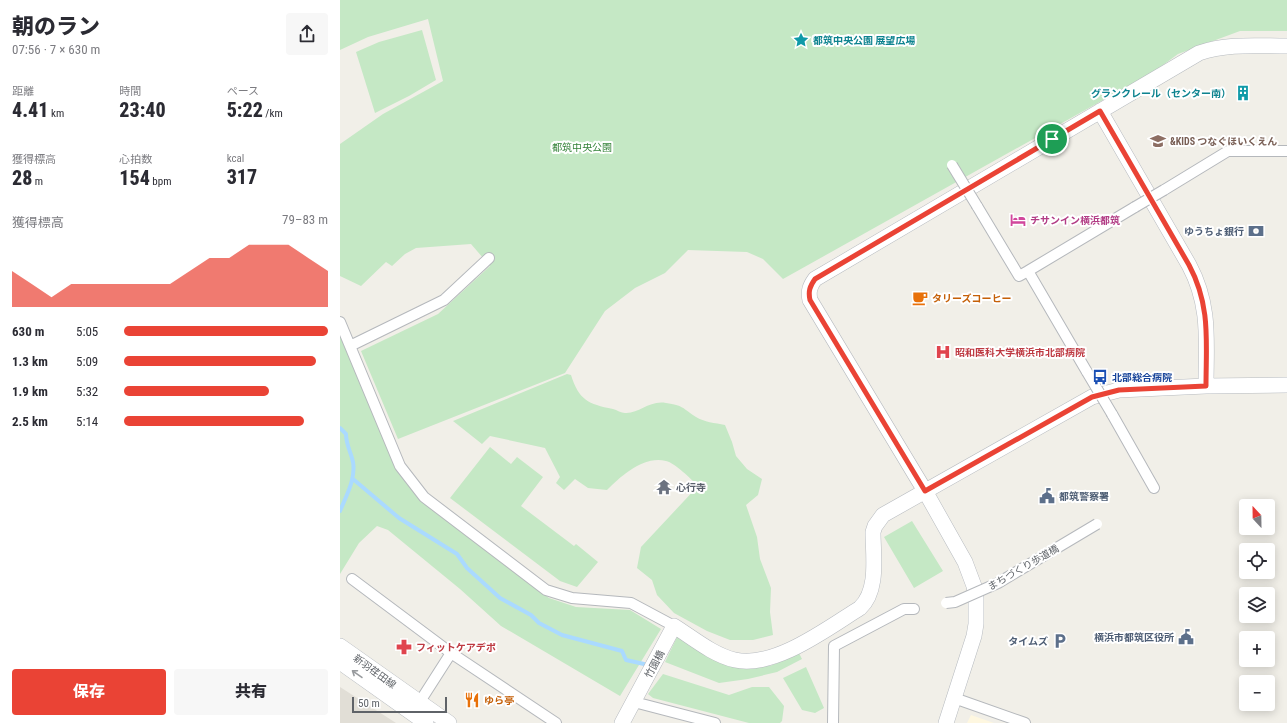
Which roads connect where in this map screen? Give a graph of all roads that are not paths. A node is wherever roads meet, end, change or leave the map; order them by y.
1 (1287, 46) edge
2 (1100, 111) junction
3 (1287, 151) edge
4 (952, 165) dead end
5 (489, 258) dead end
6 (1028, 271) junction
7 (340, 322) edge
8 (350, 346) junction
9 (1287, 385) edge
10 (1206, 386) junction
11 (1154, 488) dead end
12 (925, 491) junction
13 (1097, 524) dead end
14 (352, 579) dead end
15 (946, 603) dead end
16 (914, 609) dead end
17 (674, 626) junction
18 (340, 646) edge
19 (451, 654) junction
20 (340, 662) edge
21 (954, 698) junction
22 (634, 702) junction
23 (419, 703) junction
24 (426, 723) edge
25 (449, 723) edge
26 (556, 723) edge
27 (622, 723) edge
28 (715, 723) edge
29 (833, 723) edge
30 (946, 723) edge
31 (1025, 723) edge

1 - 2 street
2 - 10 street
2 - 12 street
3 - 6 street, bridge
4 - 6 street, bridge
5 - 8 street
6 - 11 street, bridge
7 - 8 street
8 - 17 street
9 - 10 street
10 - 12 street
12 - 17 street
12 - 21 street
13 - 15 street, まちづくり歩道橋, bridge
14 - 19 street
16 - 29 street
17 - 22 street, 竹園橋
18 - 23 street, 新羽荏田線
19 - 23 street
19 - 26 street
24 -> 20 street, 新羽荏田線
21 - 30 street
21 - 31 street
22 - 27 street, 竹園橋
22 - 28 street
23 - 25 street, 新羽荏田線

